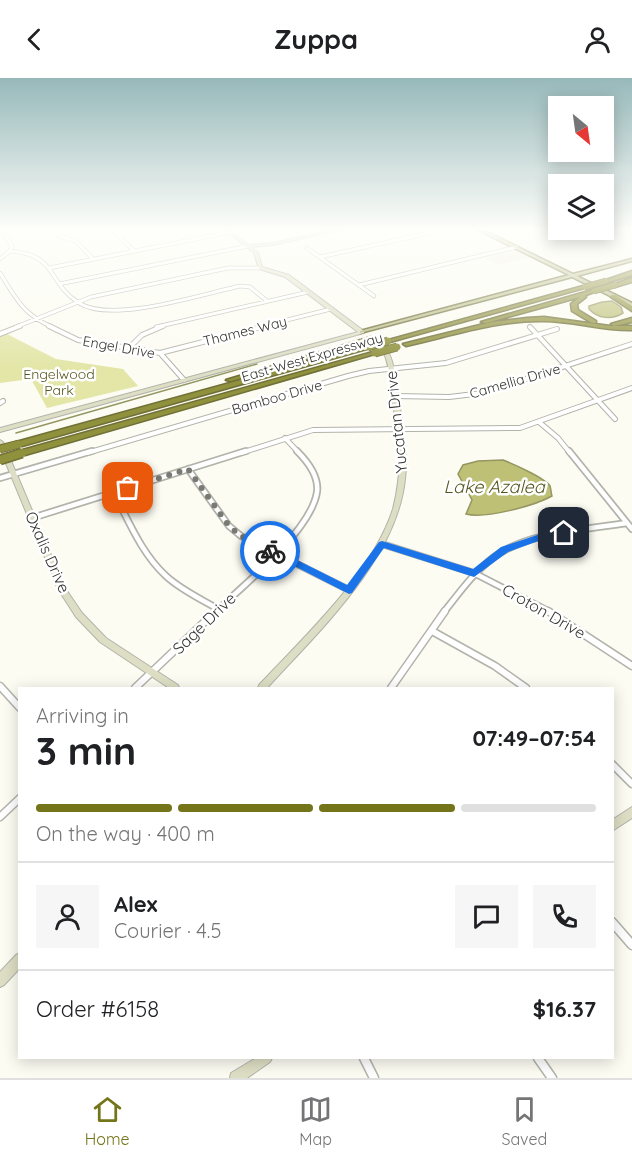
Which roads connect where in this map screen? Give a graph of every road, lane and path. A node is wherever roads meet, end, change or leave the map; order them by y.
1 (2, 276) edge
2 (54, 276) edge
3 (100, 276) edge
4 (194, 276) edge
5 (286, 276) edge
6 (346, 276) edge
7 (398, 276) edge
8 (573, 276) joint
9 (583, 276) edge
10 (623, 276) edge
11 (632, 280) edge
12 (59, 284) junction
13 (359, 285) junction
14 (594, 291) junction
15 (308, 292) junction
16 (374, 296) dead end
17 (613, 296) joint
18 (632, 299) edge
19 (267, 301) junction
20 (76, 302) junction
21 (632, 307) edge
22 (331, 309) junction
23 (34, 319) junction
24 (632, 320) edge
25 (530, 327) dead end
26 (632, 328) edge
27 (557, 329) dead end
28 (362, 332) junction
29 (0, 334) edge
30 (538, 335) junction
31 (371, 339) junction
32 (406, 344) junction
33 (632, 344) edge
34 (129, 348) junction
35 (160, 353) junction
36 (566, 366) junction
37 (391, 368) junction
38 (184, 380) junction
39 (632, 388) edge
40 (395, 396) junction
41 (598, 401) junction
42 (162, 405) junction
43 (615, 419) dead end
44 (539, 422) junction
45 (399, 429) junction
46 (0, 430) edge
47 (285, 438) junction
48 (0, 442) edge
49 (0, 450) edge
50 (0, 460) edge
51 (188, 469) junction
52 (14, 474) junction
53 (0, 478) edge
54 (114, 493) junction
55 (32, 518) junction
56 (627, 523) junction
57 (632, 529) edge
58 (382, 544) junction
59 (276, 554) junction
60 (474, 573) junction
61 (349, 590) junction
62 (218, 609) junction
63 (432, 631) junction
64 (632, 666) edge
65 (150, 673) junction
66 (0, 686) edge
67 (136, 687) edge
68 (173, 687) edge
69 (263, 687) edge
70 (392, 687) edge
71 (525, 687) edge
72 (18, 706) edge
73 (614, 766) edge
74 (632, 784) edge
75 (18, 800) edge
76 (632, 812) edge
77 (0, 816) edge
78 (614, 825) edge
79 (614, 924) edge
80 (632, 945) edge
81 (18, 961) edge
82 (0, 981) edge
83 (264, 1059) edge
84 (364, 1059) edge
85 (539, 1059) edge
86 (236, 1078) edge
87 (374, 1078) edge
88 (552, 1078) edge

1 - 23 street, Engel Drive
2 - 12 street
3 - 12 street
4 - 20 street
5 - 15 street, Yucatan Drive
6 - 13 street
7 - 13 street
8 - 17 main road
8 - 28 main road
9 - 18 main road
10 - 42 highway, East-West Expressway, bridge
11 - 14 highway, East-West Expressway, bridge
12 - 20 street
13 - 16 street
14 - 24 highway
14 - 32 highway, East-West Expressway
15 - 19 street
15 - 22 street, Yucatan Drive
17 - 21 highway
19 - 20 street
19 - 34 street
20 - 23 street
22 - 28 street, Yucatan Drive
22 - 35 street, Thames Way
23 - 29 street
23 - 34 street, Engel Drive
25 - 30 street
26 - 32 highway
27 - 30 street, Bamboo Drive
28 - 31 main road, Yucatan Drive
28 - 38 street
30 - 36 street
30 - 37 street, Bamboo Drive
31 - 37 street, Yucatan Drive
31 - 42 highway
32 - 50 highway, East-West Expressway, bridge
33 - 36 street, Camellia Drive
34 - 35 street, Engel Drive
35 - 38 street, Engel Drive
36 - 40 street, Camellia Drive
36 - 41 street
37 - 40 street, Yucatan Drive
37 - 52 street, Bamboo Drive
38 - 46 street
39 - 41 street
40 - 45 street, Yucatan Drive
41 - 43 street
41 - 44 street
42 - 49 highway, East-West Expressway, bridge
44 - 45 street
44 - 56 street
45 - 47 street
45 - 58 street, Yucatan Drive
47 - 51 street
47 - 59 street, Sage Drive
48 - 52 street, Oxalis Drive
51 - 54 street
51 - 59 street
52 - 53 street, Bamboo Drive
52 - 55 street, Oxalis Drive
54 - 55 street
54 - 62 street
55 - 65 street, Oxalis Drive
56 - 57 street
56 - 60 street
58 - 60 street, Croton Drive
58 - 61 street, Yucatan Drive
59 - 61 street
59 - 62 street, Sage Drive
60 - 63 street
60 - 64 street, Croton Drive
61 - 69 street, Yucatan Drive
62 - 65 street, Sage Drive
63 - 70 street
63 - 71 street
65 - 67 street, Sage Drive
65 - 68 street, Oxalis Drive
66 - 72 street
73 - 74 street
75 - 77 street
76 - 78 street
79 - 80 street
81 - 82 street
83 - 86 street
84 - 87 street
85 - 88 street

